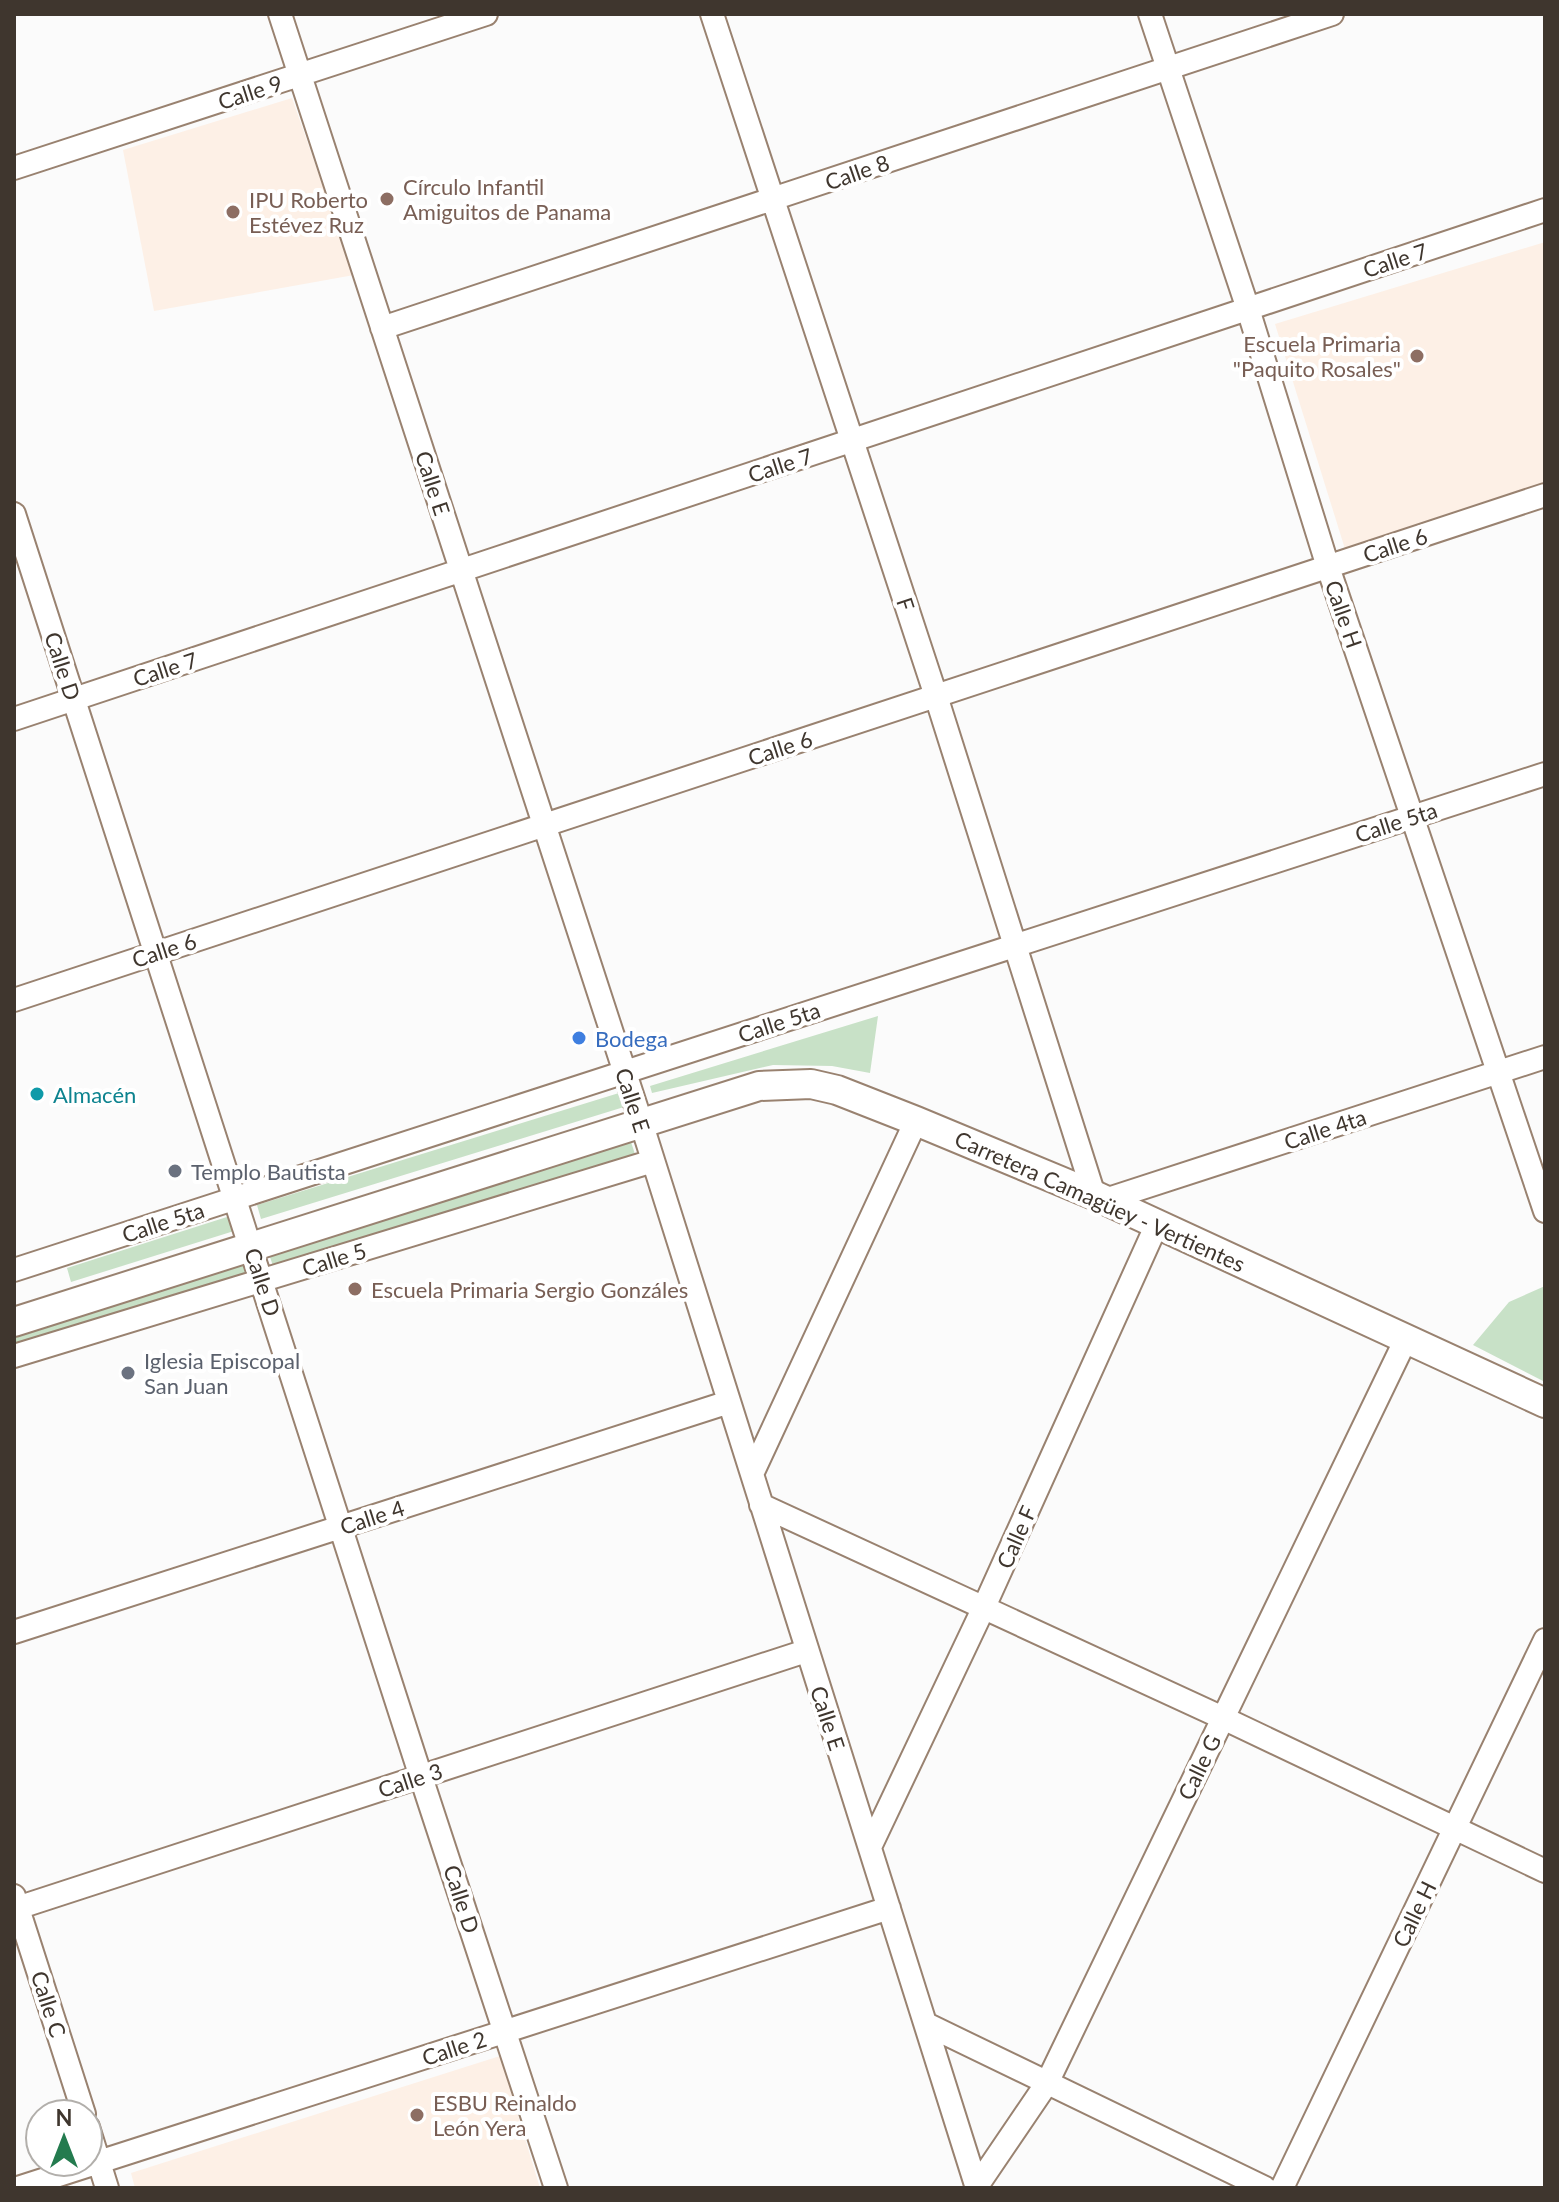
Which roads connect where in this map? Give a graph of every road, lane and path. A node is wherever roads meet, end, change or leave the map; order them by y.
1 (280, 14) edge
2 (486, 14) edge
3 (712, 14) edge
4 (1150, 14) edge
5 (1332, 14) edge
6 (1168, 67) junction
7 (299, 76) junction
8 (14, 168) edge
9 (773, 200) junction
10 (1545, 210) edge
11 (1248, 309) junction
12 (382, 328) junction
13 (852, 441) junction
14 (1545, 495) edge
15 (14, 514) edge
16 (1328, 567) junction
17 (461, 570) junction
18 (936, 696) junction
19 (73, 699) junction
20 (14, 719) edge
21 (1545, 774) edge
22 (1412, 817) junction
23 (545, 825) junction
24 (1015, 945) junction
25 (155, 953) junction
26 (14, 1000) edge
27 (1545, 1057) edge
28 (625, 1072) junction
29 (1498, 1073) junction
30 (916, 1121) junction
31 (641, 1122) junction
32 (653, 1161) junction
33 (236, 1198) junction
34 (1100, 1198) junction
35 (1545, 1211) edge
36 (1157, 1224) junction
37 (251, 1246) junction
38 (14, 1270) edge
39 (263, 1281) junction
40 (14, 1322) edge
41 (1406, 1339) junction
42 (14, 1356) edge
43 (729, 1402) junction
44 (1545, 1403) edge
45 (752, 1474) junction
46 (761, 1505) junction
47 (342, 1527) junction
48 (984, 1607) junction
49 (14, 1632) edge
50 (1545, 1640) edge
51 (806, 1651) junction
52 (1223, 1718) junction
53 (421, 1777) junction
54 (1455, 1828) junction
55 (870, 1847) junction
56 (1545, 1871) edge
57 (15, 1904) edge
58 (889, 1908) junction
59 (926, 2024) junction
60 (506, 2031) junction
61 (1047, 2083) junction
62 (79, 2098) edge
63 (104, 2160) edge
64 (49, 2178) edge
65 (975, 2187) edge
66 (18, 2188) edge
67 (556, 2188) edge
68 (1265, 2188) edge
69 (1282, 2188) edge

1 - 7 street, Calle E
2 - 7 street, Calle 9
3 - 9 street, F
4 - 6 street, Calle H
5 - 6 street, Calle 8
6 - 9 street, Calle 8
6 - 11 street, Calle H
7 - 8 street, Calle 9
7 - 12 street, Calle E
9 - 12 street, Calle 8
9 - 13 street, F
10 - 11 street, Calle 7
11 - 13 street, Calle 7
11 - 16 street, Calle H
12 - 17 street, Calle E
13 - 17 street, Calle 7
13 - 18 street, F
14 - 16 street, Calle 6
15 - 19 street, Calle D
16 - 18 street, Calle 6
16 - 22 street, Calle H
17 - 19 street, Calle 7
17 - 23 street, Calle E
18 - 23 street, Calle 6
18 - 24 street, F
19 - 20 street, Calle 7
19 - 25 street, Calle D
21 - 22 street, Calle 5ta
22 - 24 street, Calle 5ta
22 - 29 street, Calle H
23 - 25 street, Calle 6
23 - 28 street, Calle E
24 - 28 street, Calle 5ta
24 - 34 street, F
25 - 26 street, Calle 6
25 - 33 street, Calle D
27 - 29 street, Calle 4ta
28 - 31 street, Calle E
28 - 33 street, Calle 5ta
29 - 34 street, Calle 4ta
29 - 35 street, Calle H
30 - 31 main road, Carretera Camagüey - Vertientes
30 - 34 main road, Carretera Camagüey - Vertientes
30 - 45 street
31 - 32 street, Calle E
31 - 37 main road, Calle 5
32 - 39 street, Calle 5
32 - 43 street, Calle E
33 - 37 street, Calle D
33 - 38 street, Calle 5ta
34 - 36 main road, Carretera Camagüey - Vertientes
36 - 41 main road, Carretera Camagüey - Vertientes
36 - 48 street, Calle F
37 - 39 street, Calle D
37 - 40 main road, Calle 5
39 - 42 street, Calle 5
39 - 47 street, Calle D
41 - 44 main road, Carretera Camagüey - Vertientes
41 - 52 street, Calle G
43 - 45 street, Calle E
43 - 47 street, Calle 4
45 - 46 street, Calle E
46 - 48 street
46 - 51 street, Calle E
47 - 49 street, Calle 4
47 - 53 street, Calle D
48 - 52 street
48 - 55 street, Calle F
50 - 54 street, Calle H
51 - 53 street, Calle 3
51 - 55 street, Calle E
52 - 54 street
52 - 61 street, Calle G
53 - 57 street, Calle 3
53 - 60 street, Calle D
54 - 56 street
54 - 69 street, Calle H
55 - 58 street, Calle E
57 - 62 street, Calle C
58 - 59 street, Calle E
58 - 60 street, Calle 2
59 - 61 street
59 - 65 street, Calle E
60 - 63 street, Calle 2
60 - 67 street, Calle D
61 - 65 street, Calle G
61 - 68 street
64 - 66 street, Calle 2

